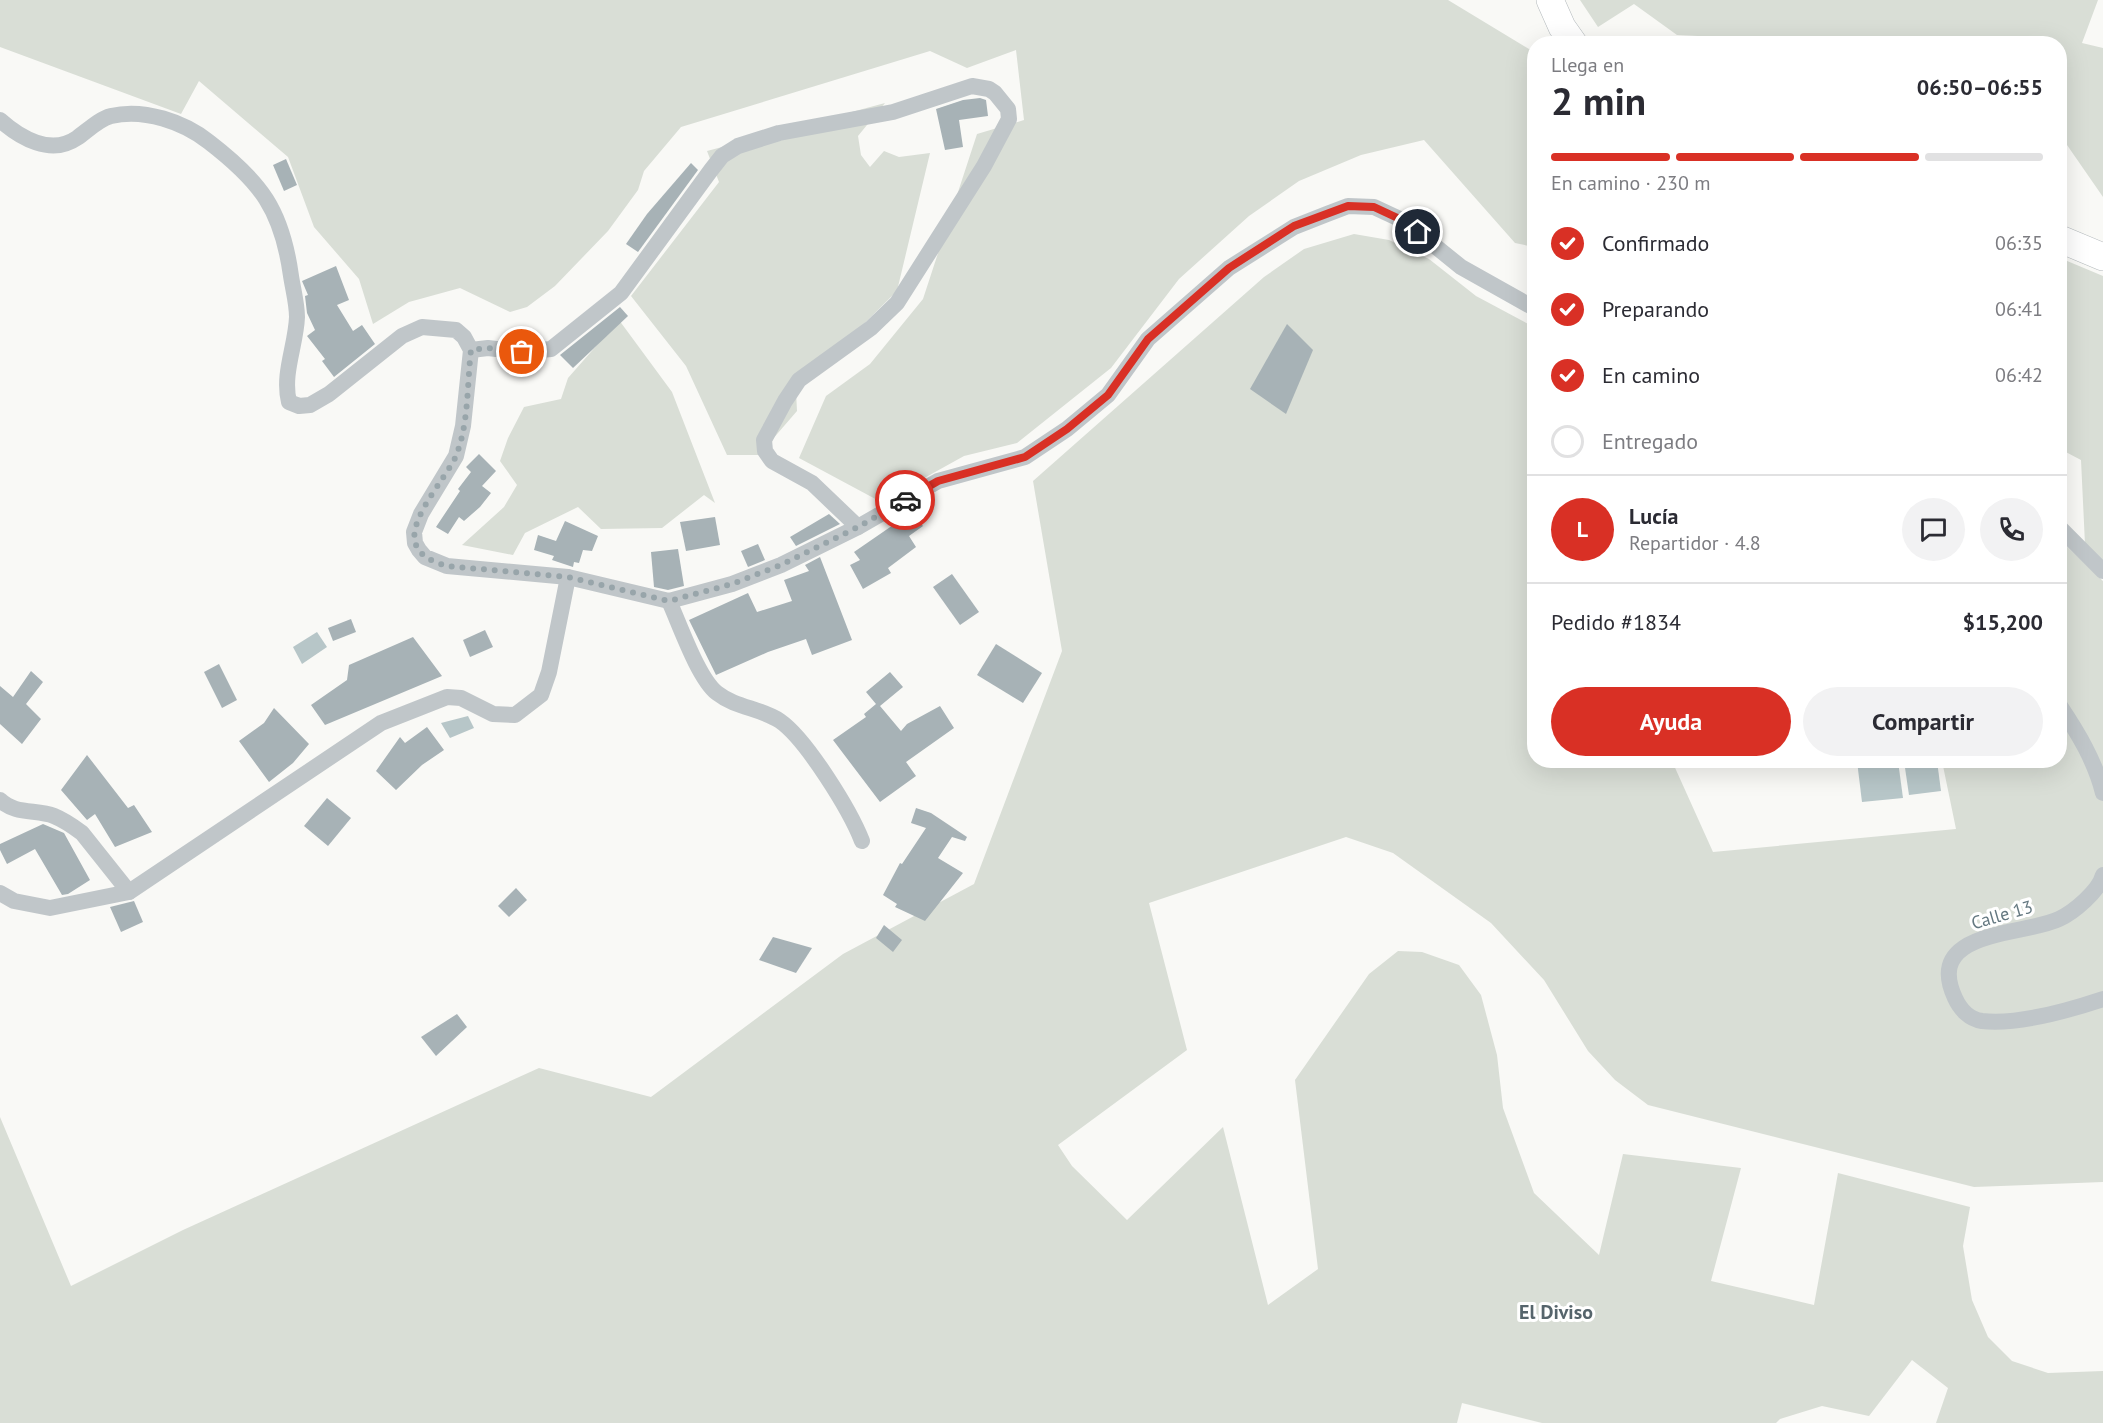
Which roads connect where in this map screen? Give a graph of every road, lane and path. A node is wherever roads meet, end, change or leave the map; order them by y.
1 (1550, 0) edge
2 (1568, 36) edge
3 (0, 120) edge
4 (2067, 242) edge
5 (2103, 256) edge
6 (1527, 304) edge
7 (471, 350) junction
8 (858, 527) junction
9 (2067, 535) edge
10 (2103, 571) edge
11 (568, 577) junction
12 (669, 601) junction
13 (2067, 716) edge
14 (2103, 793) edge
15 (0, 800) edge
16 (862, 841) dead end
17 (2103, 875) edge
18 (129, 892) junction
19 (0, 893) edge
20 (2103, 999) edge

1 - 2 highway
3 - 7 street
4 - 5 highway
6 - 8 street
7 - 8 street
7 - 11 street
8 - 12 street
9 - 10 street
11 - 12 street
11 - 18 street
12 - 16 street
13 - 14 street
15 - 18 street
17 - 20 street, Calle 13
18 - 19 street

